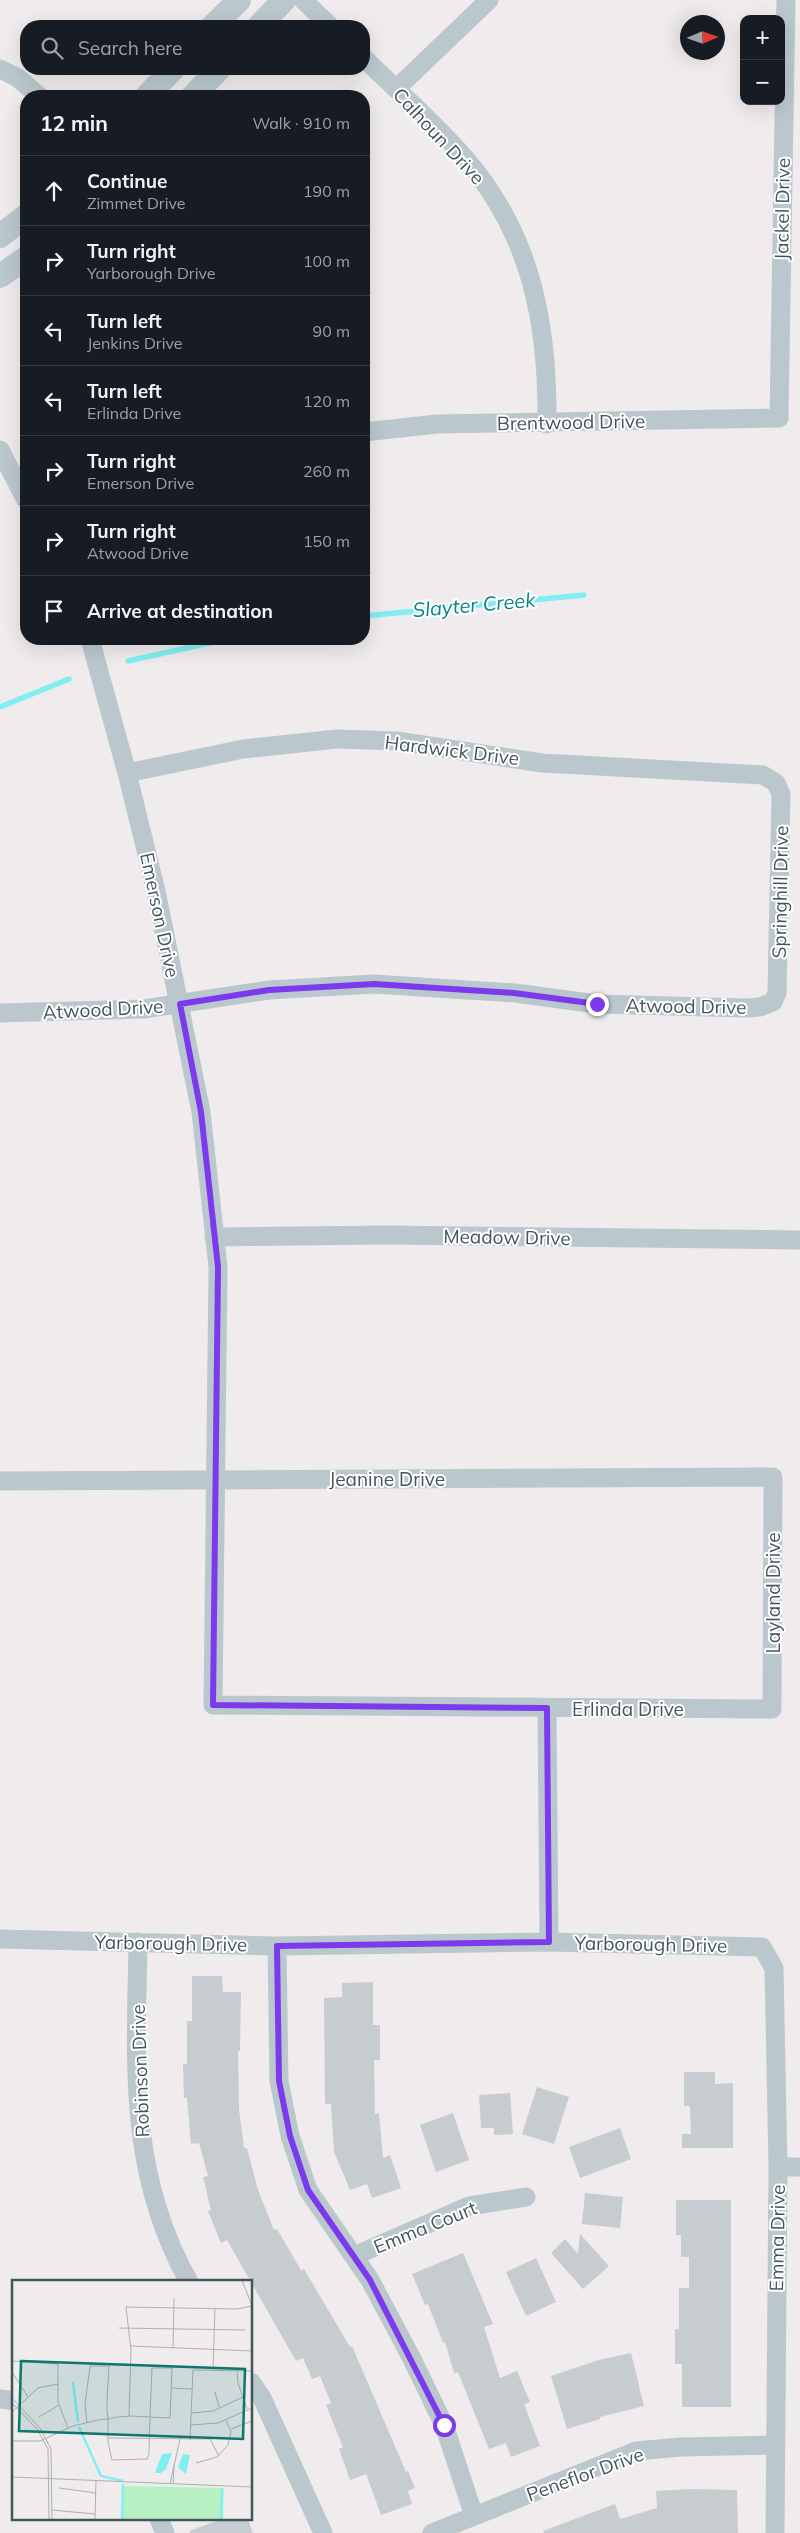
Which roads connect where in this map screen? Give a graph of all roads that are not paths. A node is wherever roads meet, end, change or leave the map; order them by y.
1 (238, 0) edge
2 (284, 0) edge
3 (303, 0) edge
4 (489, 0) edge
5 (786, 0) edge
6 (220, 20) edge
7 (266, 20) edge
8 (324, 20) edge
9 (370, 64) edge
10 (0, 69) edge
11 (167, 75) edge
12 (213, 75) edge
13 (396, 89) junction
14 (32, 90) edge
15 (153, 90) edge
16 (199, 90) edge
17 (20, 221) edge
18 (0, 236) edge
19 (20, 262) edge
20 (0, 276) edge
21 (779, 418) joint
22 (547, 424) junction
23 (370, 431) edge
24 (0, 450) edge
25 (20, 488) edge
26 (92, 645) edge
27 (128, 773) junction
28 (776, 783) joint
29 (773, 1002) joint
30 (180, 1004) junction
31 (0, 1013) edge
32 (214, 1236) junction
33 (800, 1240) edge
34 (773, 1477) joint
35 (214, 1480) junction
36 (0, 1481) edge
37 (213, 1705) joint
38 (547, 1708) junction
39 (772, 1709) joint
40 (0, 1939) edge
41 (138, 1942) junction
42 (549, 1942) junction
43 (277, 1946) junction
44 (762, 1947) joint
45 (778, 2167) junction
46 (800, 2167) edge
47 (526, 2197) dead end
48 (354, 2256) junction
49 (188, 2280) edge
50 (252, 2383) edge
51 (775, 2445) junction
52 (474, 2516) junction
53 (159, 2520) edge
54 (165, 2533) edge
55 (323, 2533) edge
56 (432, 2533) edge
57 (775, 2533) edge

1 - 6 street
2 - 7 street
3 - 8 street
4 - 13 street
5 - 21 street, Jackel Drive
9 - 13 street, Calhoun Drive
10 - 14 street
11 - 15 street
12 - 16 street
13 - 22 street, Calhoun Drive
17 - 18 street
19 - 20 street
21 - 22 street, Brentwood Drive
22 - 23 street, Brentwood Drive
24 - 25 street
26 - 27 street, Emerson Drive
27 - 28 street, Hardwick Drive
27 - 30 street, Emerson Drive
28 - 29 street, Springhill Drive
29 - 30 street, Atwood Drive
30 - 31 street, Atwood Drive
30 - 32 street, Emerson Drive
32 - 33 street, Meadow Drive
32 - 35 street, Emerson Drive
34 - 35 street, Jeanine Drive
34 - 39 street, Layland Drive
35 - 36 street, Jeanine Drive
35 - 37 street, Emerson Drive
37 - 38 street, Erlinda Drive
38 - 39 street, Erlinda Drive
38 - 42 street
40 - 41 street, Yarborough Drive
41 - 43 street, Yarborough Drive
41 - 49 street, Robinson Drive
42 - 43 street, Yarborough Drive
42 - 44 street, Yarborough Drive
43 - 48 street
44 - 45 street, Emma Drive
45 - 46 street
45 - 51 street, Emma Drive
47 - 48 street, Emma Court
48 - 52 street
50 - 55 street
51 - 52 street, Peneflor Drive
51 - 57 street, Emma Drive
52 - 56 street, Peneflor Drive
53 - 54 street

